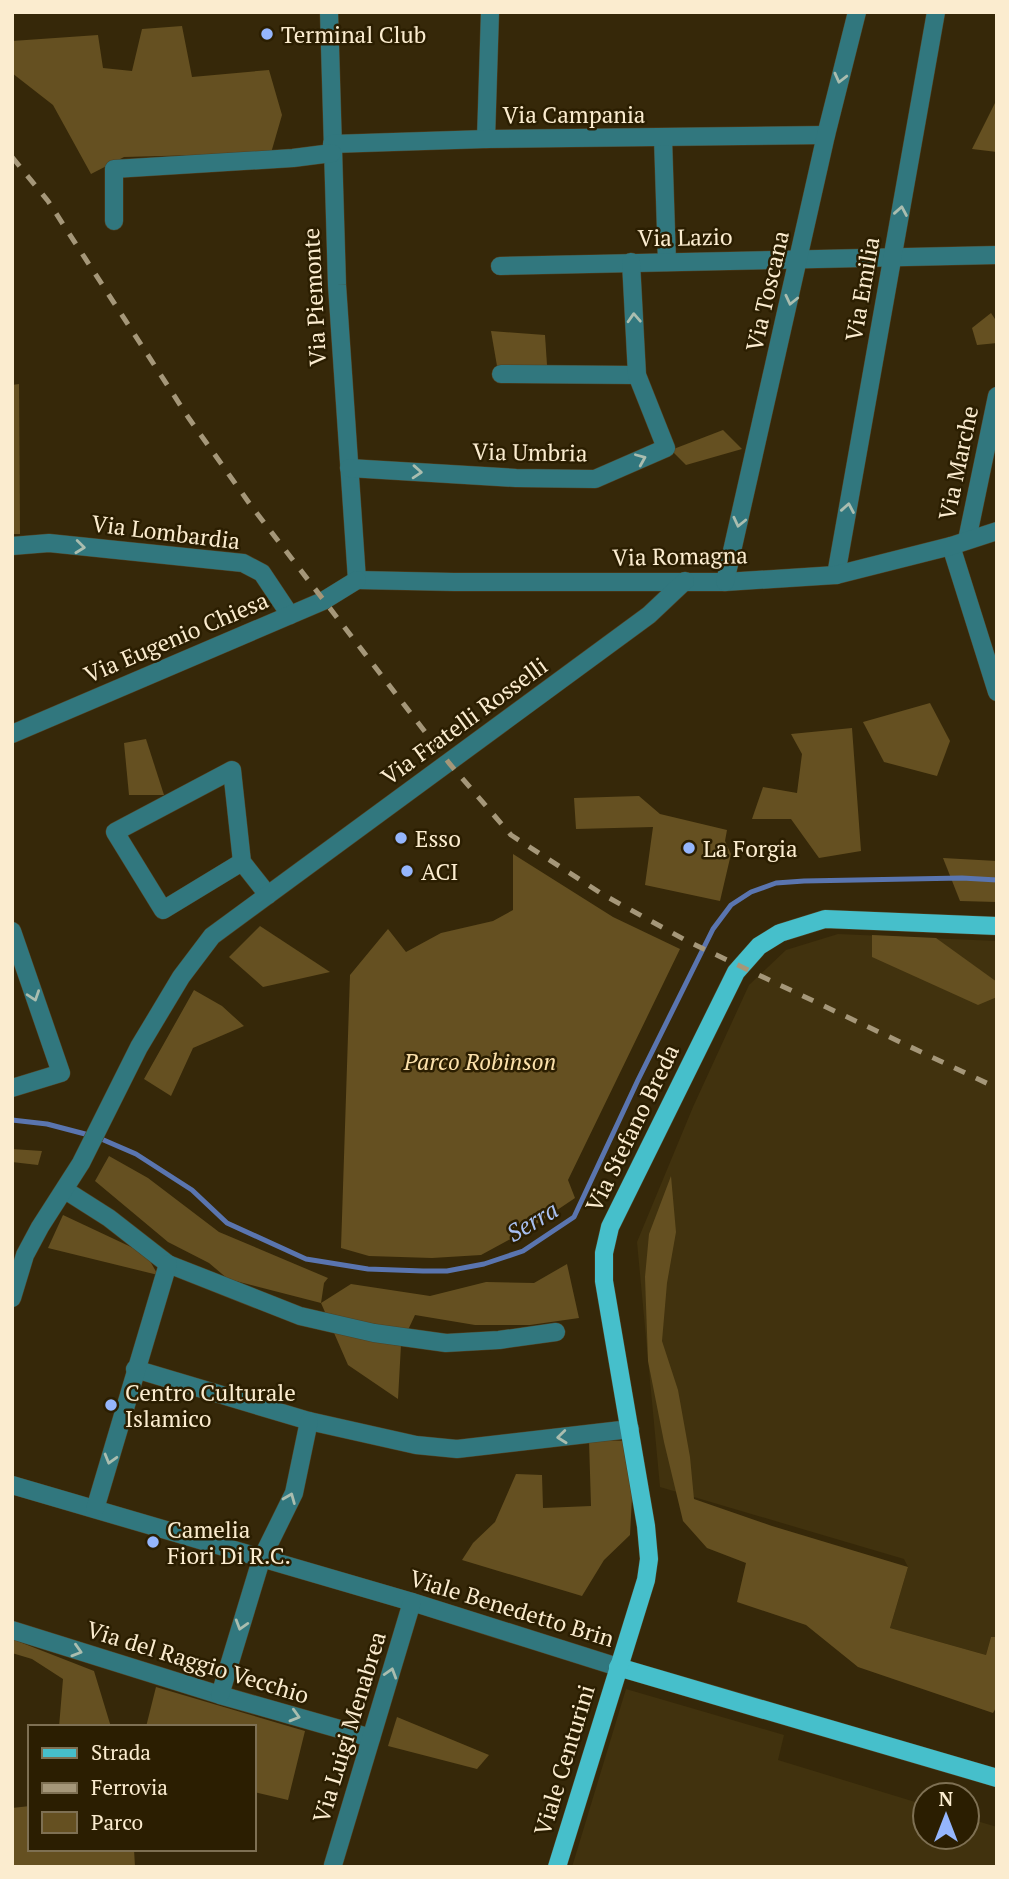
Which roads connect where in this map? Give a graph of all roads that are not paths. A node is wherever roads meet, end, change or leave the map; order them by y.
1 (329, 12) edge
2 (490, 12) edge
3 (857, 12) edge
4 (936, 12) edge
5 (826, 135) junction
6 (663, 138) junction
7 (486, 139) junction
8 (332, 148) junction
9 (114, 221) dead end
10 (997, 255) edge
11 (892, 258) junction
12 (800, 260) junction
13 (631, 262) junction
14 (667, 262) junction
15 (499, 266) dead end
16 (501, 374) dead end
17 (637, 375) junction
18 (997, 396) edge
19 (349, 468) junction
20 (997, 531) edge
21 (959, 543) junction
22 (12, 546) edge
23 (836, 575) junction
24 (357, 580) junction
25 (685, 581) junction
26 (725, 582) junction
27 (290, 615) junction
28 (997, 692) edge
29 (12, 734) edge
30 (242, 862) junction
31 (268, 895) junction
32 (997, 926) edge
33 (12, 931) edge
34 (12, 1088) edge
35 (65, 1190) junction
36 (168, 1265) junction
37 (12, 1298) edge
38 (556, 1332) dead end
39 (135, 1370) junction
40 (309, 1421) junction
41 (630, 1429) junction
42 (12, 1485) edge
43 (95, 1509) junction
44 (261, 1560) junction
45 (412, 1602) junction
46 (12, 1630) edge
47 (618, 1667) junction
48 (220, 1695) junction
49 (371, 1738) junction
50 (997, 1778) edge
51 (333, 1865) edge
52 (557, 1867) edge

1 - 8 street, Via Piemonte
2 - 7 street, Via Campania
3 -> 5 street, Via Toscana
11 -> 4 street, Via Emilia
5 - 6 street, Via Campania
5 - 12 street, Via Toscana
6 - 7 street, Via Campania
6 - 14 street, Via Campania
7 - 8 street, Via Campania
8 - 9 street, Via Campania
8 - 19 street, Via Piemonte
10 - 11 street, Via Lazio
11 - 12 street, Via Lazio
23 -> 11 street, Via Emilia
12 - 14 street, Via Lazio
12 -> 26 street, Via Toscana
13 - 14 street, Via Lazio
13 - 15 street, Via Lazio
17 -> 13 street, Via Umbria
16 - 17 street
19 -> 17 street, Via Umbria
18 - 21 street, Via Marche
19 - 24 street, Via Piemonte
20 - 21 street, Via Romagna
21 - 23 street, Via Romagna
21 - 28 street
22 -> 27 street, Via Lombardia
23 - 26 street, Via Romagna
24 - 25 street, Via Romagna
24 - 27 street, Via Eugenio Chiesa
25 - 26 street, Via Romagna
25 - 31 street, Via Fratelli Rosselli
27 - 29 street, Via Eugenio Chiesa
30 - 30 street
30 - 31 street
31 - 35 street, Via Fratelli Rosselli
32 - 41 main road, Via Stefano Breda
33 -> 34 street
35 - 36 street
35 - 37 street, Via Fratelli Rosselli
36 - 38 street
36 - 39 street
39 - 40 street
39 -> 43 street
41 -> 40 street
44 -> 40 street
41 - 47 main road, Via Stefano Breda
42 - 43 street, Viale Benedetto Brin
43 - 44 street, Viale Benedetto Brin
44 - 45 street, Viale Benedetto Brin
44 -> 48 street
45 - 47 street, Viale Benedetto Brin
49 -> 45 street, Via Luigi Menabrea
46 -> 48 street, Via del Raggio Vecchio
47 - 50 main road, Viale Benedetto Brin
47 - 52 main road, Viale Centurini
48 -> 49 street, Via del Raggio Vecchio
49 - 51 street, Via Luigi Menabrea

